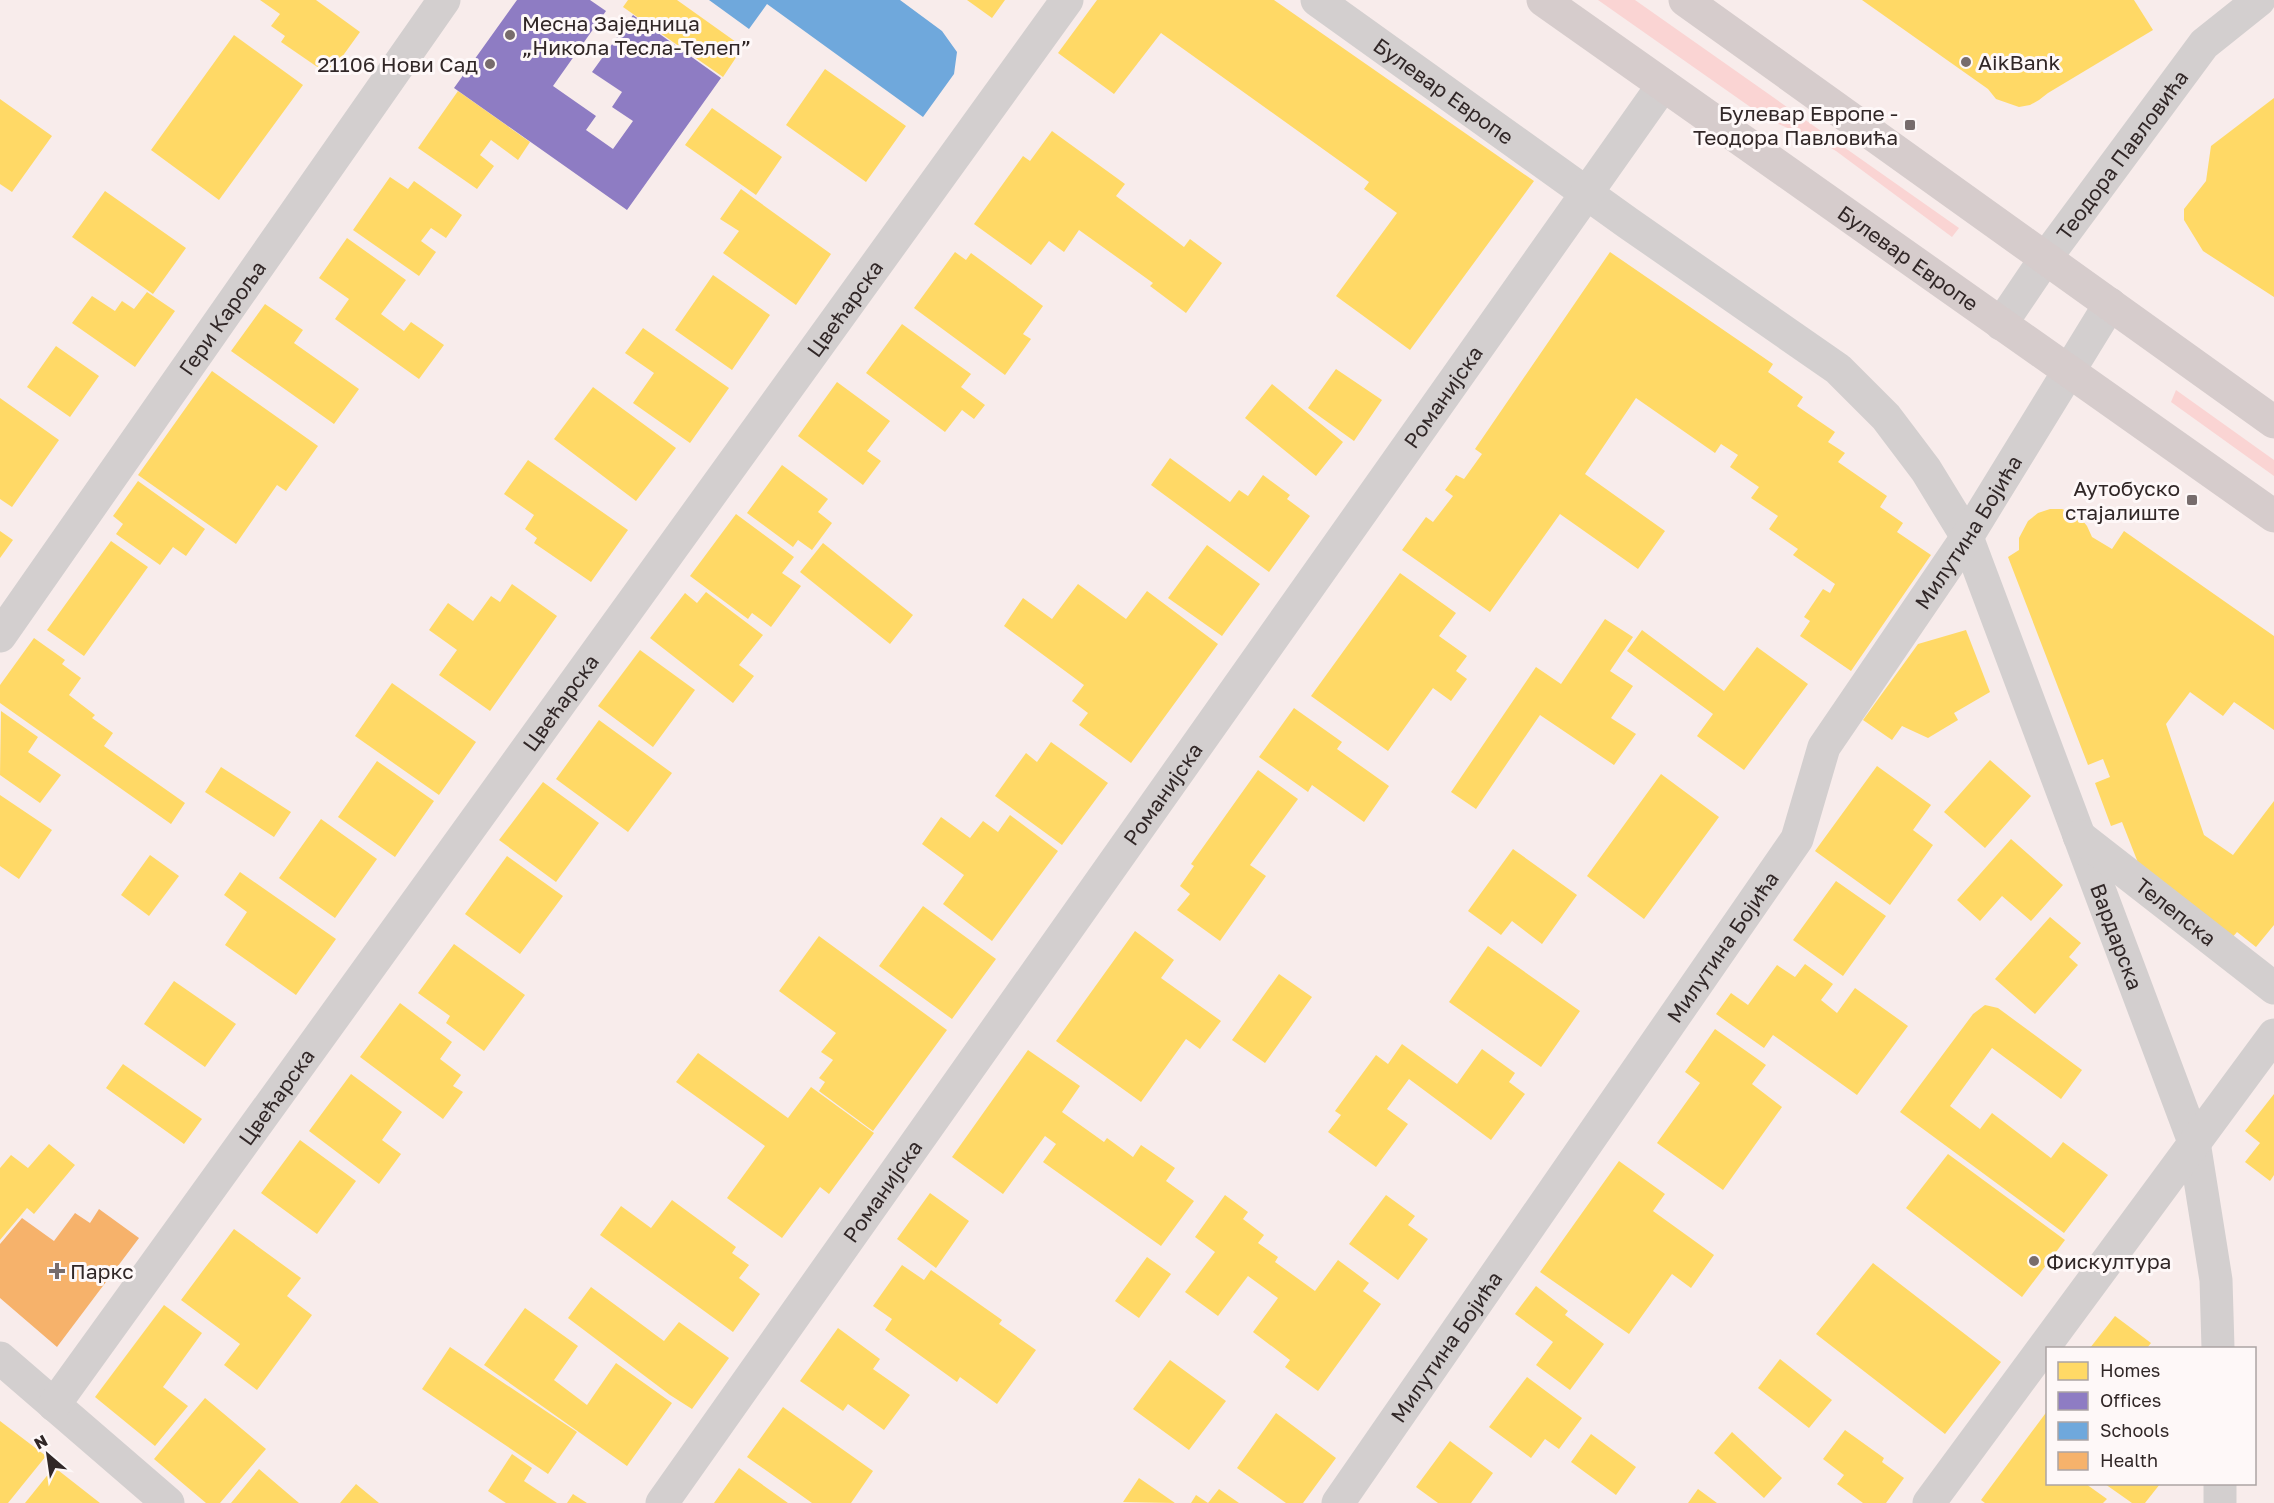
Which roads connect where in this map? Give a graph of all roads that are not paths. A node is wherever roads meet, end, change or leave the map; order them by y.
1 (444, 0) edge
2 (1067, 0) edge
3 (1317, 0) edge
4 (1544, 0) edge
5 (1685, 0) edge
6 (2259, 0) edge
7 (1664, 85) junction
8 (1587, 192) junction
9 (2045, 259) junction
10 (2110, 304) junction
11 (2001, 324) junction
12 (2069, 371) junction
13 (2274, 422) edge
14 (2274, 516) edge
15 (1967, 537) junction
16 (0, 636) edge
17 (2079, 836) junction
18 (2274, 988) edge
19 (2274, 1035) edge
20 (2194, 1142) junction
21 (2218, 1347) edge
22 (0, 1358) edge
23 (54, 1405) junction
24 (2220, 1485) edge
25 (168, 1503) edge
26 (662, 1503) edge
27 (1338, 1503) edge
28 (1929, 1503) edge
29 (2220, 1503) edge

1 - 16 street, Гери Кароља
2 - 23 street, Цвећарска
3 - 8 street, Булевар Европе
4 - 7 main road, Булевар Европе
5 - 9 main road
6 - 9 street, Теодора Павловића
7 - 8 street, Романијска
7 - 11 main road, Булевар Европе
8 - 15 street, Булевар Европе
8 - 26 street, Романијска
9 - 10 main road
9 - 11 street, Теодора Павловића
10 - 12 street, Милутина Бојића
10 - 13 main road
11 - 12 main road, Булевар Европе
12 - 14 main road, Булевар Европе
12 - 15 street, Милутина Бојића
15 - 17 street, Вардарска
15 - 27 street, Милутина Бојића
17 - 18 street, Телепска
17 - 20 street, Вардарска
19 - 20 street
20 - 21 street, Вардарска
20 - 28 street
22 - 23 street
23 - 25 street
24 - 29 street

